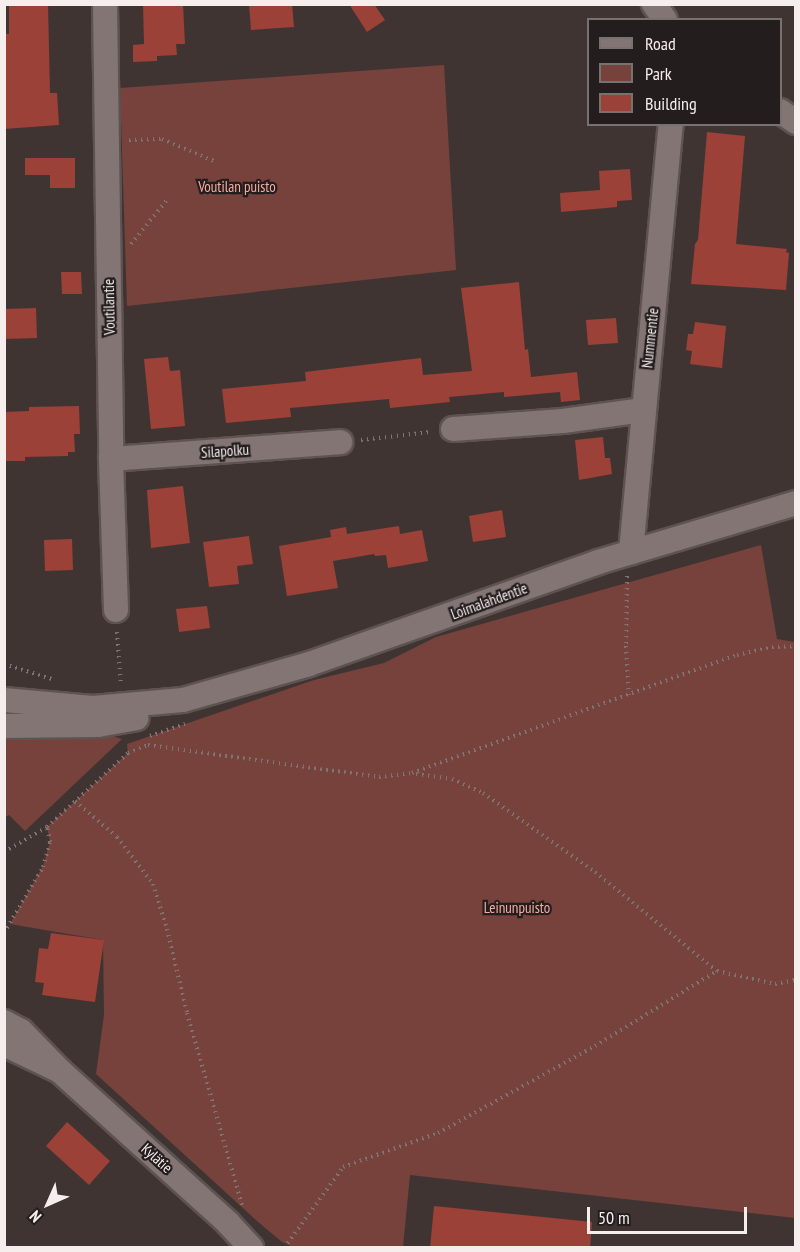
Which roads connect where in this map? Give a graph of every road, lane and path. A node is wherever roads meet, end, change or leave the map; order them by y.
1 (105, 4) edge
2 (654, 4) edge
3 (664, 18) edge
4 (782, 112) edge
5 (795, 122) edge
6 (671, 126) edge
7 (106, 141) junction
8 (214, 160) dead end
9 (167, 200) dead end
10 (109, 271) junction
11 (643, 411) junction
12 (453, 429) joint
13 (340, 442) joint
14 (111, 459) junction
15 (795, 502) edge
16 (626, 554) junction
17 (116, 610) dead end
18 (795, 646) edge
19 (4, 664) edge
20 (61, 682) dead end
21 (629, 696) junction
22 (183, 699) junction
23 (4, 700) edge
24 (4, 726) edge
25 (412, 773) junction
26 (75, 801) junction
27 (46, 827) junction
28 (4, 852) edge
29 (4, 933) edge
30 (717, 971) junction
31 (795, 980) edge
32 (4, 1022) edge
33 (4, 1044) edge
34 (60, 1071) junction
35 (245, 1217) dead end
36 (251, 1248) edge
37 (284, 1248) edge

1 - 7 street, Voutilantie
2 - 3 street
4 - 5 street
6 - 11 street, Nummentie
7 - 8 path
7 - 10 street, Voutilantie
9 - 10 path
10 - 14 street, Voutilantie
11 - 12 street
11 - 16 street, Nummentie
12 - 13 path
13 - 14 street, Silapolku
14 - 17 street, Voutilantie
15 - 16 street, Loimalahdentie
16 - 21 path
16 - 22 street, Loimalahdentie
18 - 21 path
19 - 20 path
21 - 25 path
22 - 23 street, Loimalahdentie
22 - 24 street, Loimalahdentie
25 - 26 path
25 - 30 path
26 - 27 path
26 - 35 path
27 - 28 path
27 - 29 path
30 - 31 path
30 - 37 path
32 - 34 street, Kylätie
33 - 34 street, Kylätie
34 - 36 street, Kylätie

